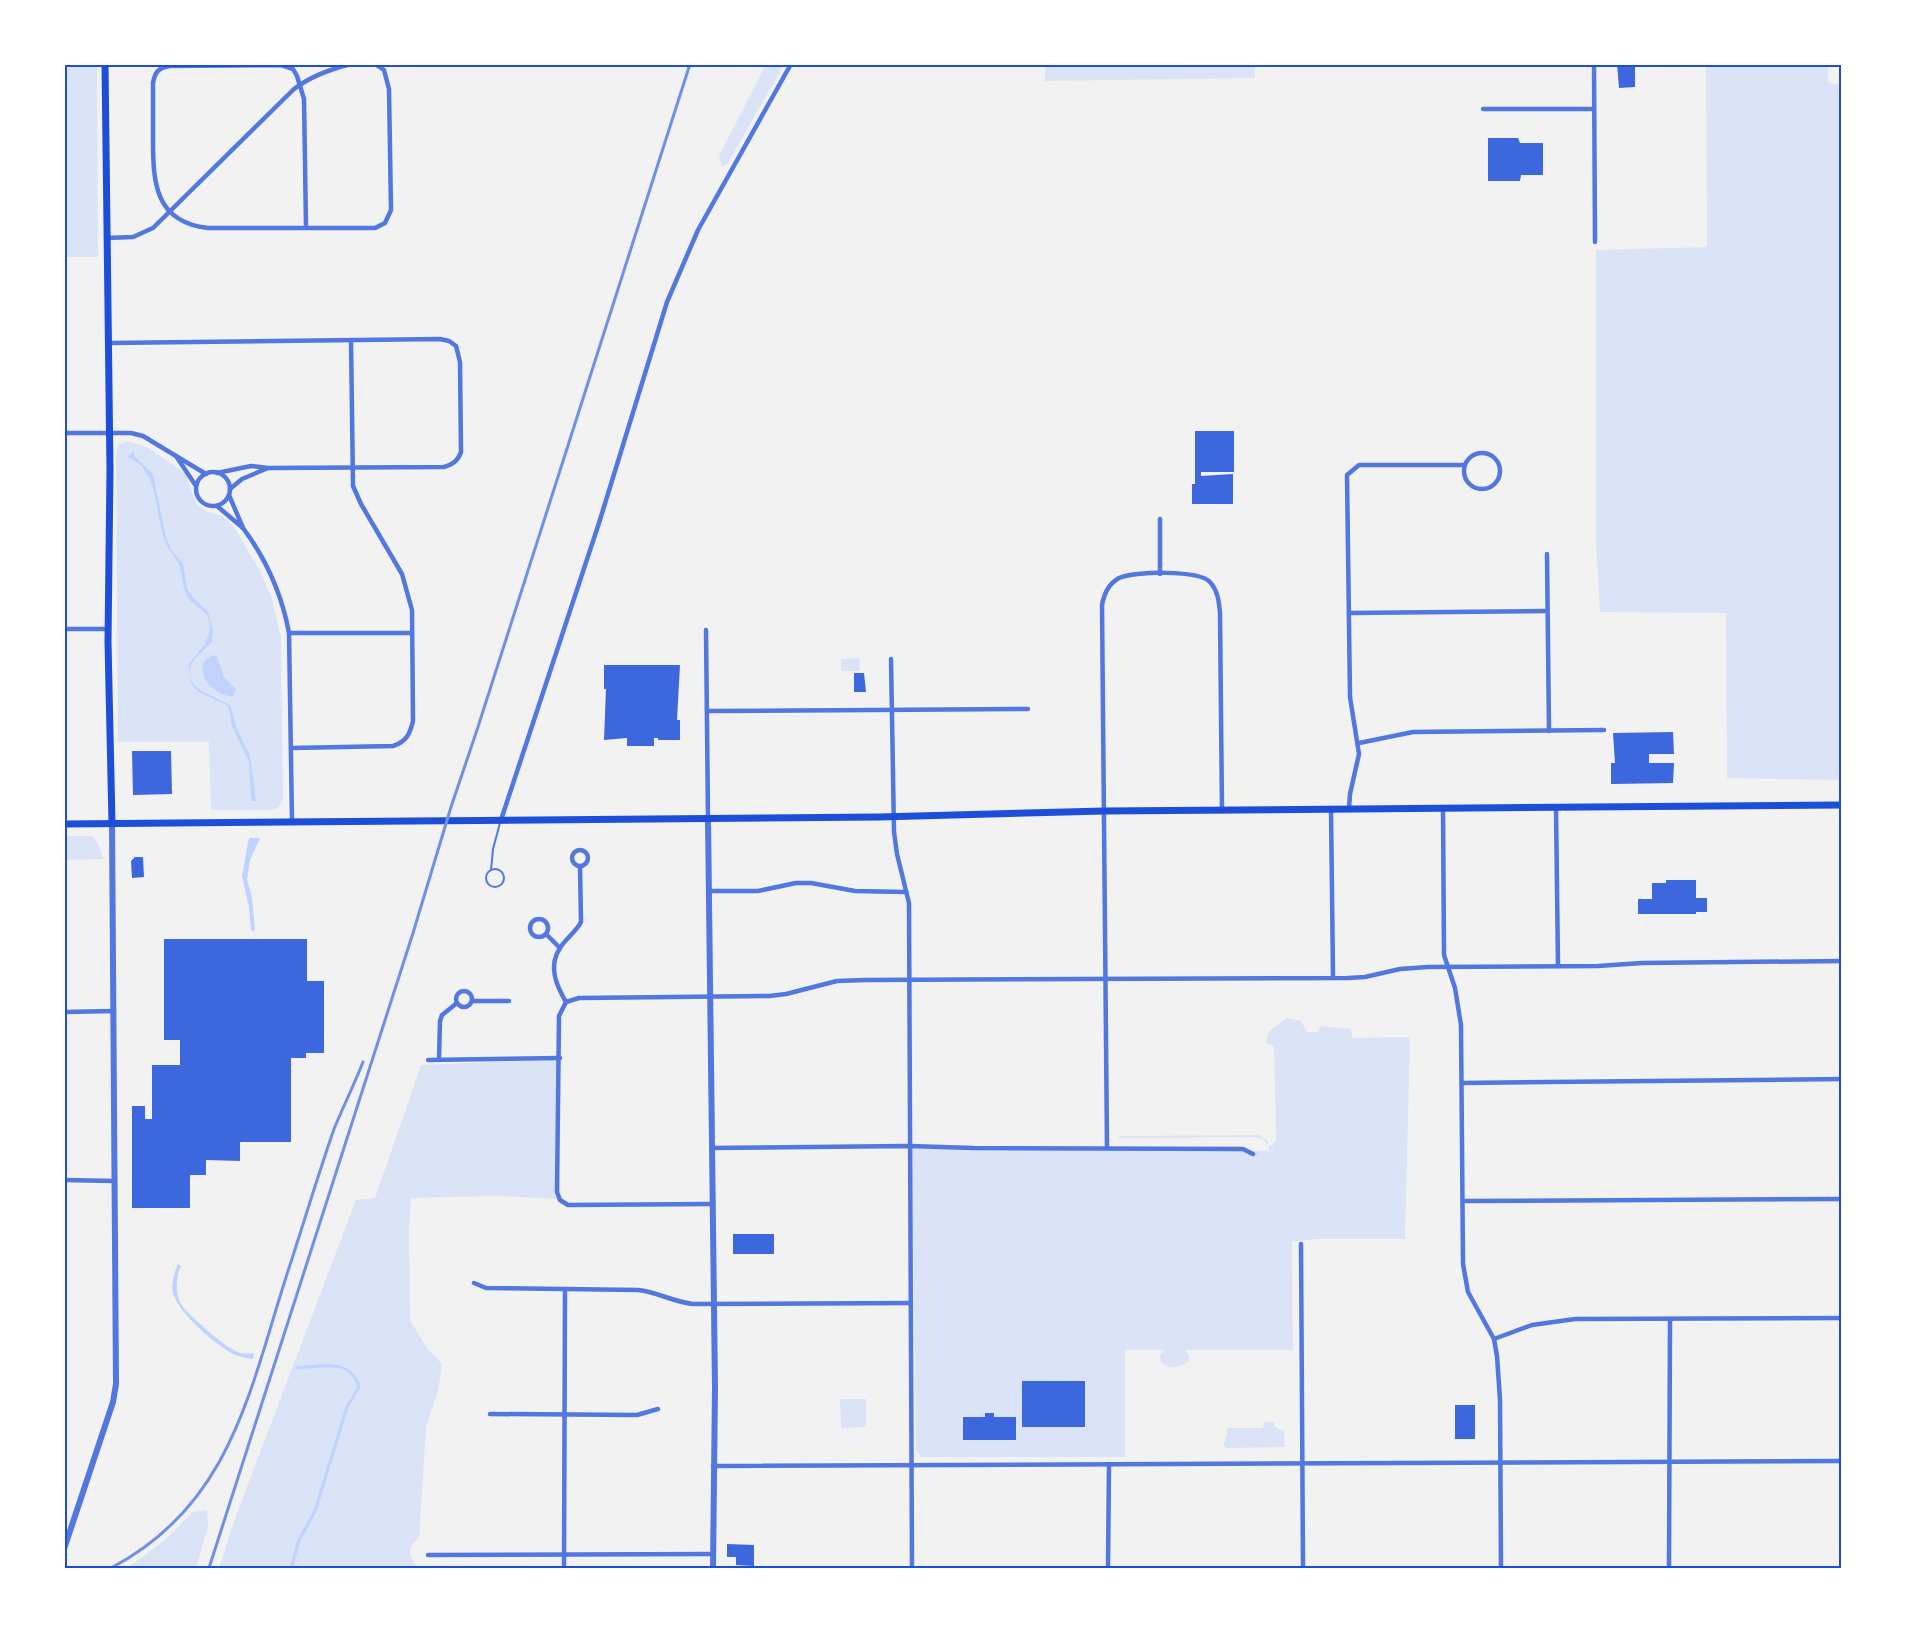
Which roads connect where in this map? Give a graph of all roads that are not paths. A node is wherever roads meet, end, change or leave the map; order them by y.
1 (105, 64) edge
2 (351, 64) edge
3 (375, 64) edge
4 (791, 64) edge
5 (1594, 64) edge
6 (300, 84) junction
7 (1483, 109) dead end
8 (1594, 109) junction
9 (171, 212) junction
10 (306, 227) junction
11 (107, 238) junction
12 (1595, 242) dead end
13 (351, 340) junction
14 (109, 343) junction
15 (64, 433) edge
16 (109, 433) junction
17 (177, 456) junction
18 (1465, 465) junction
19 (268, 468) junction
20 (352, 468) junction
21 (217, 473) junction
22 (206, 474) junction
23 (196, 486) junction
24 (230, 492) junction
25 (217, 506) junction
26 (1160, 519) dead end
27 (243, 528) junction
28 (1546, 554) dead end
29 (1160, 574) junction
30 (1548, 611) junction
31 (1349, 613) junction
32 (64, 629) edge
33 (108, 629) junction
34 (706, 630) dead end
35 (289, 633) junction
36 (412, 633) junction
37 (891, 659) dead end
38 (1028, 708) dead end
39 (892, 710) junction
40 (706, 711) junction
41 (1604, 730) dead end
42 (1549, 731) junction
43 (1359, 743) junction
44 (291, 748) junction
45 (1842, 805) edge
46 (1443, 808) junction
47 (1556, 808) junction
48 (1331, 809) junction
49 (1349, 809) junction
50 (1104, 811) junction
51 (1222, 811) junction
52 (894, 817) junction
53 (708, 819) junction
54 (501, 820) junction
55 (292, 821) junction
56 (112, 823) junction
57 (64, 824) edge
58 (580, 867) dead end
59 (491, 870) junction
60 (709, 891) junction
61 (905, 892) junction
62 (546, 934) dead end
63 (560, 948) junction
64 (1842, 961) edge
65 (1558, 966) junction
66 (1448, 967) junction
67 (1334, 976) junction
68 (1106, 978) junction
69 (909, 980) junction
70 (711, 997) junction
71 (472, 1001) junction
72 (509, 1001) dead end
73 (566, 1002) junction
74 (457, 1003) junction
75 (114, 1011) junction
76 (64, 1012) edge
77 (560, 1058) junction
78 (439, 1059) junction
79 (428, 1060) dead end
80 (1842, 1079) edge
81 (1462, 1083) junction
82 (909, 1146) junction
83 (1107, 1147) junction
84 (712, 1148) junction
85 (1254, 1154) dead end
86 (64, 1180) edge
87 (114, 1181) junction
88 (1842, 1199) edge
89 (1463, 1201) junction
90 (713, 1204) junction
91 (1301, 1244) dead end
92 (474, 1283) dead end
93 (565, 1289) junction
94 (911, 1303) junction
95 (714, 1304) junction
96 (1842, 1318) edge
97 (1670, 1320) junction
98 (1494, 1339) junction
99 (658, 1409) dead end
100 (490, 1414) dead end
101 (566, 1415) junction
102 (1842, 1461) edge
103 (1669, 1462) junction
104 (1302, 1463) junction
105 (1500, 1463) junction
106 (1108, 1464) junction
107 (912, 1465) junction
108 (712, 1466) junction
109 (64, 1549) edge
110 (564, 1554) junction
111 (712, 1554) junction
112 (428, 1555) dead end
113 (564, 1569) edge
114 (712, 1569) edge
115 (912, 1569) edge
116 (1108, 1569) edge
117 (1303, 1569) edge
118 (1501, 1569) edge
119 (1670, 1569) edge

1 - 11 main road
2 - 6 street
3 - 10 street
4 - 54 street
5 - 8 street
6 - 9 street
6 - 9 street
6 - 10 street
7 - 8 street
8 - 12 street
9 - 10 street
9 - 11 street
11 - 14 main road
13 - 14 street
13 - 20 street
13 - 20 street
14 - 16 main road
15 - 16 street
16 - 17 street
16 - 33 main road
17 - 22 street
17 - 23 street
18 - 18 street
18 - 31 street
19 - 20 street
19 - 21 street
19 - 24 street
20 - 36 street
21 - 22 street
21 - 24 street
22 - 23 street
23 - 25 street
24 - 25 street
24 - 27 street
25 - 27 street
26 - 29 street
27 - 35 street
28 - 30 street
29 - 50 street
29 - 51 street
30 - 31 street
30 - 42 street
31 - 43 street
32 - 33 street
33 - 56 main road
34 - 40 street
35 - 36 street
35 - 44 street
36 - 44 street
37 - 39 street
38 - 39 street
39 - 40 street
39 - 52 street
40 - 53 street
41 - 42 street
42 - 43 street
43 - 49 street
44 - 55 street
45 - 47 main road
46 - 47 main road
46 - 49 main road
46 - 66 street
47 - 65 street
48 - 49 main road
48 - 51 main road
48 - 67 street
50 - 51 main road
50 - 52 main road
50 - 68 street
52 - 53 main road
52 - 61 street
53 - 54 main road
53 - 60 street
54 - 55 main road
54 - 59 lane
55 - 56 main road
56 - 57 main road
56 - 75 street
58 - 63 street
59 - 59 lane
60 - 61 street
60 - 70 street
61 - 69 street
62 - 63 street
63 - 73 street
64 - 65 street
65 - 66 street
66 - 67 street
66 - 81 street
67 - 68 street
68 - 69 street
68 - 83 street
69 - 70 street
69 - 82 street
70 - 73 street
70 - 84 street
71 - 72 street
71 - 74 street
71 - 74 street
73 - 77 street
74 - 78 street
75 - 76 street
75 - 87 street
77 - 78 street
77 - 90 street
78 - 79 street
80 - 81 street
81 - 89 street
82 - 83 street
82 - 84 street
82 - 94 street
83 - 85 street
84 - 90 street
86 - 87 street
87 - 109 street
88 - 89 street
89 - 98 street
90 - 95 street
91 - 104 street
92 - 93 street
93 - 95 street
93 - 101 street
94 - 95 street
94 - 107 street
95 - 108 street
96 - 97 street
97 - 98 street
97 - 103 street
98 - 105 street
99 - 101 street
100 - 101 street
101 - 110 street
102 - 103 street
103 - 105 street
103 - 119 street
104 - 105 street
104 - 106 street
104 - 117 street
105 - 118 street
106 - 107 street
106 - 116 street
107 - 108 street
107 - 115 street
108 - 111 street
110 - 111 street
110 - 112 street
110 - 113 street
111 - 114 street

